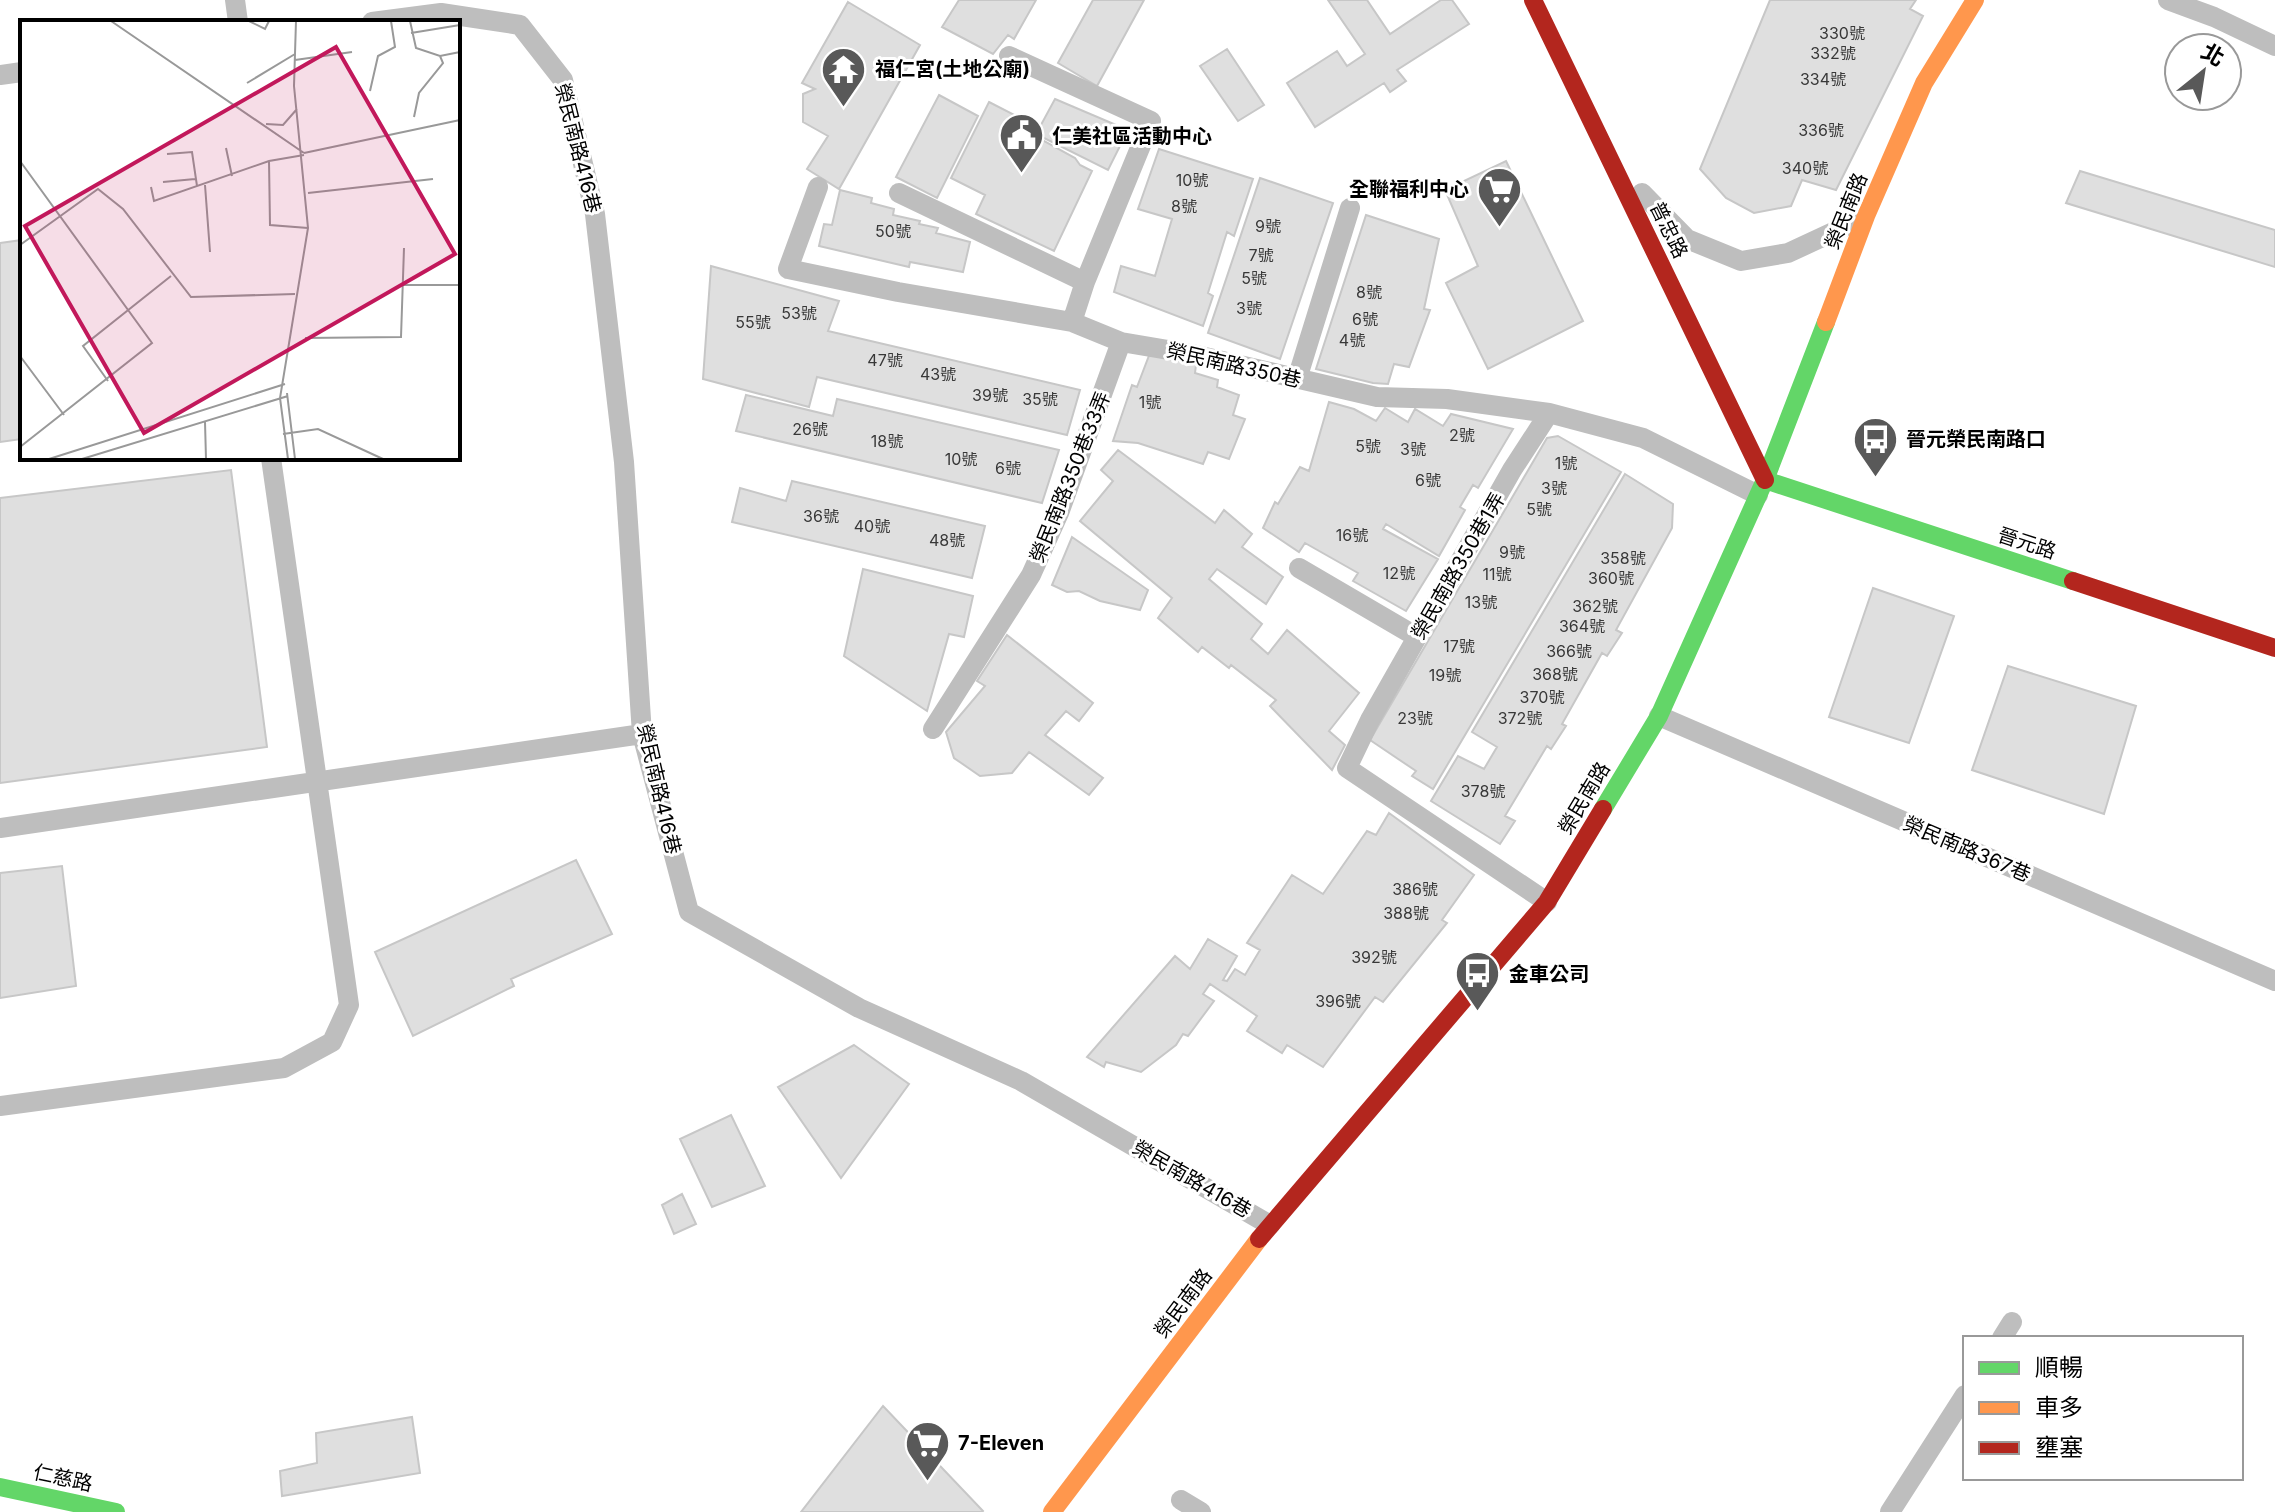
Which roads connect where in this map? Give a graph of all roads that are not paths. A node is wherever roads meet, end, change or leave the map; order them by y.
1 (235, 0) edge
2 (1533, 0) edge
3 (1975, 0) edge
4 (2168, 0) edge
5 (238, 20) edge
6 (387, 20) edge
7 (2275, 46) edge
8 (1009, 56) dead end
9 (20, 72) edge
10 (0, 75) edge
11 (1613, 163) junction
12 (818, 187) dead end
13 (899, 193) dead end
14 (1350, 208) dead end
15 (1866, 216) junction
16 (1085, 282) junction
17 (1072, 322) junction
18 (1121, 342) junction
19 (1297, 379) junction
20 (1549, 413) junction
21 (271, 460) edge
22 (1762, 488) junction
23 (1299, 568) dead end
24 (1417, 637) junction
25 (2275, 648) edge
26 (1659, 716) junction
27 (933, 729) dead end
28 (642, 734) junction
29 (317, 781) junction
30 (0, 828) edge
31 (1547, 902) junction
32 (2275, 981) edge
33 (0, 1106) edge
34 (1270, 1225) junction
35 (1963, 1398) edge
36 (0, 1487) edge
37 (1181, 1500) dead end
38 (116, 1512) edge
39 (1052, 1512) edge
40 (1201, 1512) edge
41 (1890, 1512) edge

1 - 5 lane
2 - 11 street, 普忠路
3 - 15 street, 榮民南路
4 - 7 lane
6 - 28 lane, 榮民南路416巷
8 - 16 lane
9 - 10 lane
11 - 15 lane
11 - 22 street, 普忠路
12 - 17 lane, 榮民南路350巷
13 - 16 lane
14 - 19 lane
15 - 22 street, 榮民南路
16 - 17 lane
17 - 18 lane, 榮民南路350巷
18 - 19 lane, 榮民南路350巷
18 - 27 lane, 榮民南路350巷33弄
19 - 20 lane, 榮民南路350巷
20 - 22 lane, 榮民南路350巷
20 - 24 lane, 榮民南路350巷1弄
21 - 29 lane
22 - 25 street, 晉元路
22 - 26 street, 榮民南路
23 - 24 lane
24 - 31 lane, 榮民南路350巷1弄
26 - 31 street, 榮民南路
26 - 32 lane, 榮民南路367巷
28 - 29 lane
28 - 34 lane, 榮民南路416巷
29 - 30 lane
29 - 33 lane
31 - 34 street, 榮民南路
34 - 39 street, 榮民南路
35 - 41 lane
36 - 38 street, 仁慈路
37 - 40 lane

